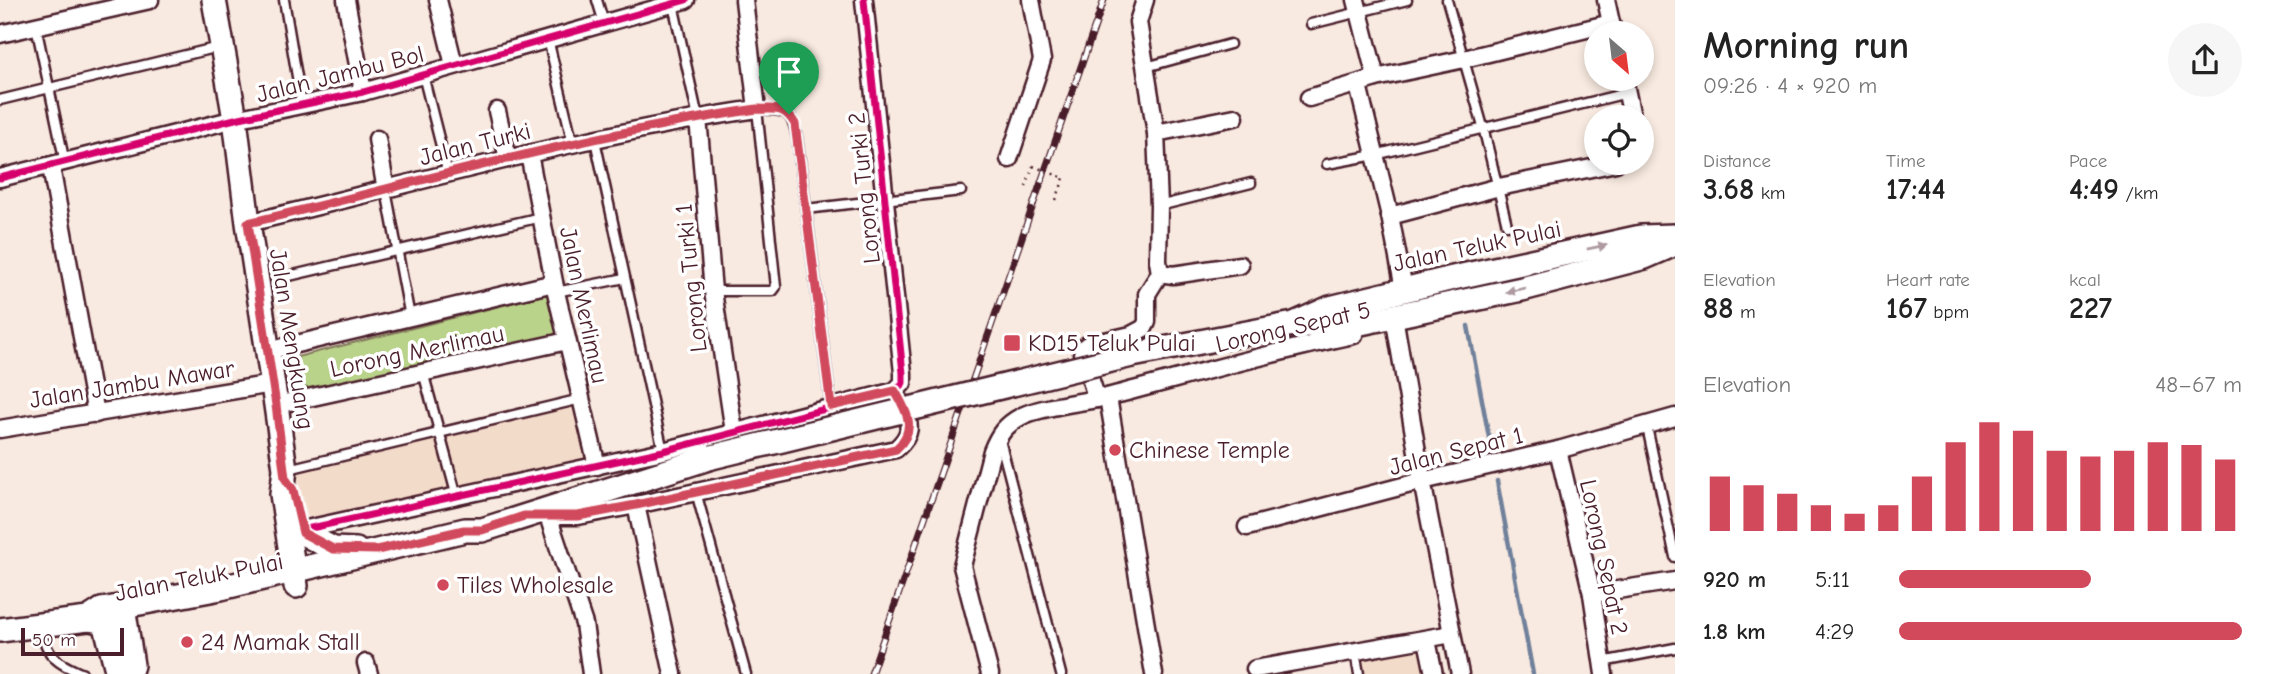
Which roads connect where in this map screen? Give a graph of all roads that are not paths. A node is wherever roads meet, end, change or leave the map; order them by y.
1 (150, 0) edge
2 (214, 0) edge
3 (284, 0) edge
4 (346, 0) edge
5 (438, 0) edge
6 (597, 0) edge
7 (744, 0) edge
8 (864, 0) edge
9 (1031, 0) edge
10 (1145, 0) edge
11 (1407, 0) edge
12 (1447, 0) edge
13 (1606, 0) edge
14 (679, 2) edge
15 (1358, 6) edge
16 (1610, 21) edge
17 (604, 23) junction
18 (1311, 24) dead end
19 (36, 26) junction
20 (0, 34) edge
21 (1584, 34) edge
22 (548, 39) junction
23 (1230, 44) dead end
24 (222, 46) junction
25 (1464, 59) junction
26 (454, 65) junction
27 (1146, 67) junction
28 (423, 74) junction
29 (1376, 78) junction
30 (1357, 85) junction
31 (49, 88) junction
32 (1608, 91) edge
33 (363, 92) junction
34 (1309, 98) dead end
35 (0, 100) edge
36 (302, 106) junction
37 (757, 109) junction
38 (497, 111) dead end
39 (1234, 117) dead end
40 (698, 118) junction
41 (235, 120) junction
42 (1483, 127) junction
43 (1156, 133) junction
44 (377, 139) dead end
45 (595, 140) junction
46 (573, 144) junction
47 (529, 154) junction
48 (1374, 155) junction
49 (508, 159) junction
50 (1009, 159) dead end
51 (1327, 164) dead end
52 (58, 165) junction
53 (1584, 170) edge
54 (448, 174) junction
55 (0, 178) edge
56 (1251, 183) dead end
57 (1499, 187) junction
58 (386, 190) junction
59 (961, 191) dead end
60 (885, 201) junction
61 (1159, 206) junction
62 (806, 209) junction
63 (1390, 216) junction
64 (541, 217) junction
65 (248, 223) junction
66 (1507, 225) dead end
67 (1675, 236) edge
68 (1675, 244) edge
69 (396, 251) junction
70 (1240, 265) dead end
71 (1160, 273) junction
72 (289, 276) dead end
73 (1569, 277) junction
74 (625, 278) junction
75 (1453, 278) junction
76 (555, 288) junction
77 (1404, 289) junction
78 (713, 291) junction
79 (411, 317) junction
80 (1395, 321) junction
81 (1294, 324) junction
82 (567, 341) junction
83 (267, 351) junction
84 (424, 372) junction
85 (895, 391) junction
86 (274, 394) junction
87 (581, 398) junction
88 (1102, 398) junction
89 (831, 406) junction
90 (96, 414) junction
91 (1675, 417) edge
92 (1647, 427) junction
93 (0, 429) edge
94 (439, 431) junction
95 (734, 432) junction
96 (999, 434) junction
97 (1558, 450) junction
98 (663, 451) junction
99 (597, 466) junction
100 (285, 474) junction
101 (1422, 481) junction
102 (696, 492) junction
103 (457, 497) junction
104 (1675, 502) edge
105 (636, 505) junction
106 (1664, 505) junction
107 (524, 516) junction
108 (548, 516) junction
109 (1247, 527) dead end
110 (482, 530) junction
111 (298, 534) junction
112 (377, 550) junction
113 (1675, 557) edge
114 (302, 577) junction
115 (1675, 581) edge
116 (221, 588) junction
117 (1592, 594) junction
118 (108, 615) junction
119 (40, 625) junction
120 (0, 631) edge
121 (1452, 635) junction
122 (1427, 640) junction
123 (1675, 648) edge
124 (1355, 652) junction
125 (1603, 668) edge
126 (1255, 669) dead end
127 (83, 674) edge
128 (121, 674) edge
129 (129, 674) edge
130 (591, 674) edge
131 (673, 674) edge
132 (746, 674) edge
133 (990, 674) edge
134 (1060, 674) edge
135 (1154, 674) edge
136 (1359, 674) edge
137 (1434, 674) edge
138 (1460, 674) edge

1 - 19 street
2 - 24 main road, Jalan Mengkuang
3 - 36 lane
4 - 33 street
5 - 26 street
6 - 17 lane
7 - 37 street
8 - 60 street, Lorong Turki 2
9 - 50 street
10 - 27 street
11 - 15 lane
12 - 25 lane
13 - 16 street
14 - 17 street, Jalan Jambu Bol
14 - 40 lane
15 - 18 lane
15 - 29 street
17 - 22 street, Jalan Jambu Bol
19 - 20 street
19 - 31 lane
21 - 25 street
22 - 26 street, Jalan Jambu Bol
22 - 46 lane
23 - 27 lane
24 - 31 lane
24 - 41 main road, Jalan Mengkuang
25 - 29 street
25 - 42 lane
26 - 28 street, Jalan Jambu Bol
27 - 43 street
28 - 33 street, Jalan Jambu Bol
28 - 54 lane
29 - 30 street
30 - 34 street
30 - 48 street
31 - 35 lane
31 - 52 lane
32 - 42 lane
33 - 36 street, Jalan Jambu Bol
36 - 41 street, Jalan Jambu Bol
37 - 40 street, Jalan Turki
37 - 62 lane
37 - 78 lane
38 - 49 street
39 - 43 street
40 - 45 street, Jalan Turki
40 - 78 street, Lorong Turki 1
41 - 52 street, Jalan Jambu Bol
41 - 65 main road, Jalan Mengkuang
42 - 48 lane
42 - 57 lane
43 - 61 street
44 - 58 street
45 - 46 street, Jalan Turki
45 - 74 lane
46 - 47 street, Jalan Turki
47 - 49 street, Jalan Turki
47 - 64 street, Jalan Merlimau
48 - 51 lane
48 - 63 street
49 - 54 street, Jalan Turki
52 - 55 street, Jalan Jambu Bol
52 - 90 street
53 - 57 street
54 - 58 street, Jalan Turki
56 - 61 lane
57 - 63 street
57 - 66 lane
58 - 65 street, Jalan Turki
58 - 69 lane
59 - 60 lane
60 - 62 lane
60 - 85 street, Lorong Turki 2
61 - 71 street
62 - 89 lane
63 - 77 street
64 - 69 lane
64 - 76 street, Jalan Merlimau
65 - 83 main road, Jalan Mengkuang
75 -> 67 main road, Jalan Teluk Pulai
68 - 73 main road, Jalan Teluk Pulai
69 - 72 lane
69 - 79 lane
70 - 71 street
71 - 88 street
73 - 75 main road
73 -> 80 main road, Jalan Teluk Pulai
74 - 76 lane
74 - 98 lane
75 - 77 main road, Jalan Teluk Pulai
76 - 79 street, Lorong Merlimau
76 - 82 street, Jalan Merlimau
77 - 81 main road, Jalan Teluk Pulai
78 - 95 street, Lorong Turki 1
79 - 83 street, Lorong Merlimau
80 - 81 main road, Jalan Teluk Pulai
80 - 88 street, Lorong Sepat 5
80 - 101 street
81 - 107 main road, Jalan Teluk Pulai, bridge
82 - 84 street, Lorong Merlimau
82 - 87 street, Jalan Merlimau
83 - 86 main road, Jalan Mengkuang
84 - 86 street, Lorong Merlimau
84 - 94 lane
85 - 89 street
85 - 102 street
86 - 90 street, Jalan Jambu Mawar
86 - 100 main road, Jalan Mengkuang
87 - 94 lane
87 - 99 street, Jalan Merlimau
88 - 96 street, Lorong Sepat 5
88 - 135 street
89 - 95 street
90 - 93 street, Jalan Jambu Mawar
91 - 92 street, Jalan Sepat 1
92 - 97 street, Jalan Sepat 1
92 - 106 lane
94 - 100 lane
94 - 103 lane
95 - 98 street
96 - 133 street
96 - 134 lane
97 - 101 street, Jalan Sepat 1
97 - 117 street, Lorong Sepat 2
98 - 99 street
99 - 103 street
100 - 111 main road, Jalan Mengkuang
101 - 109 street, Jalan Sepat 1
101 - 121 street
102 - 105 street
102 - 132 lane
103 - 111 street
104 - 106 lane
105 - 108 street
105 - 131 street
106 - 113 lane
107 - 108 street
107 - 110 main road, Jalan Teluk Pulai
108 - 130 street
110 - 112 main road, Jalan Teluk Pulai
110 - 114 main road, Jalan Teluk Pulai
111 - 112 main road
111 - 114 main road, Jalan Mengkuang
111 - 116 main road
112 - 114 main road, Jalan Teluk Pulai
114 - 116 main road, Jalan Teluk Pulai
114 - 118 main road, Jalan Teluk Pulai
115 - 117 street
116 - 118 main road, Jalan Teluk Pulai
117 - 125 street, Lorong Sepat 2
118 - 119 main road, Jalan Teluk Pulai
118 - 128 main road
118 - 129 main road
119 - 120 main road, Jalan Teluk Pulai
119 - 127 lane
121 - 122 street
121 - 138 street
122 - 124 street
122 - 137 street
123 - 125 lane
124 - 126 street
124 - 136 lane

